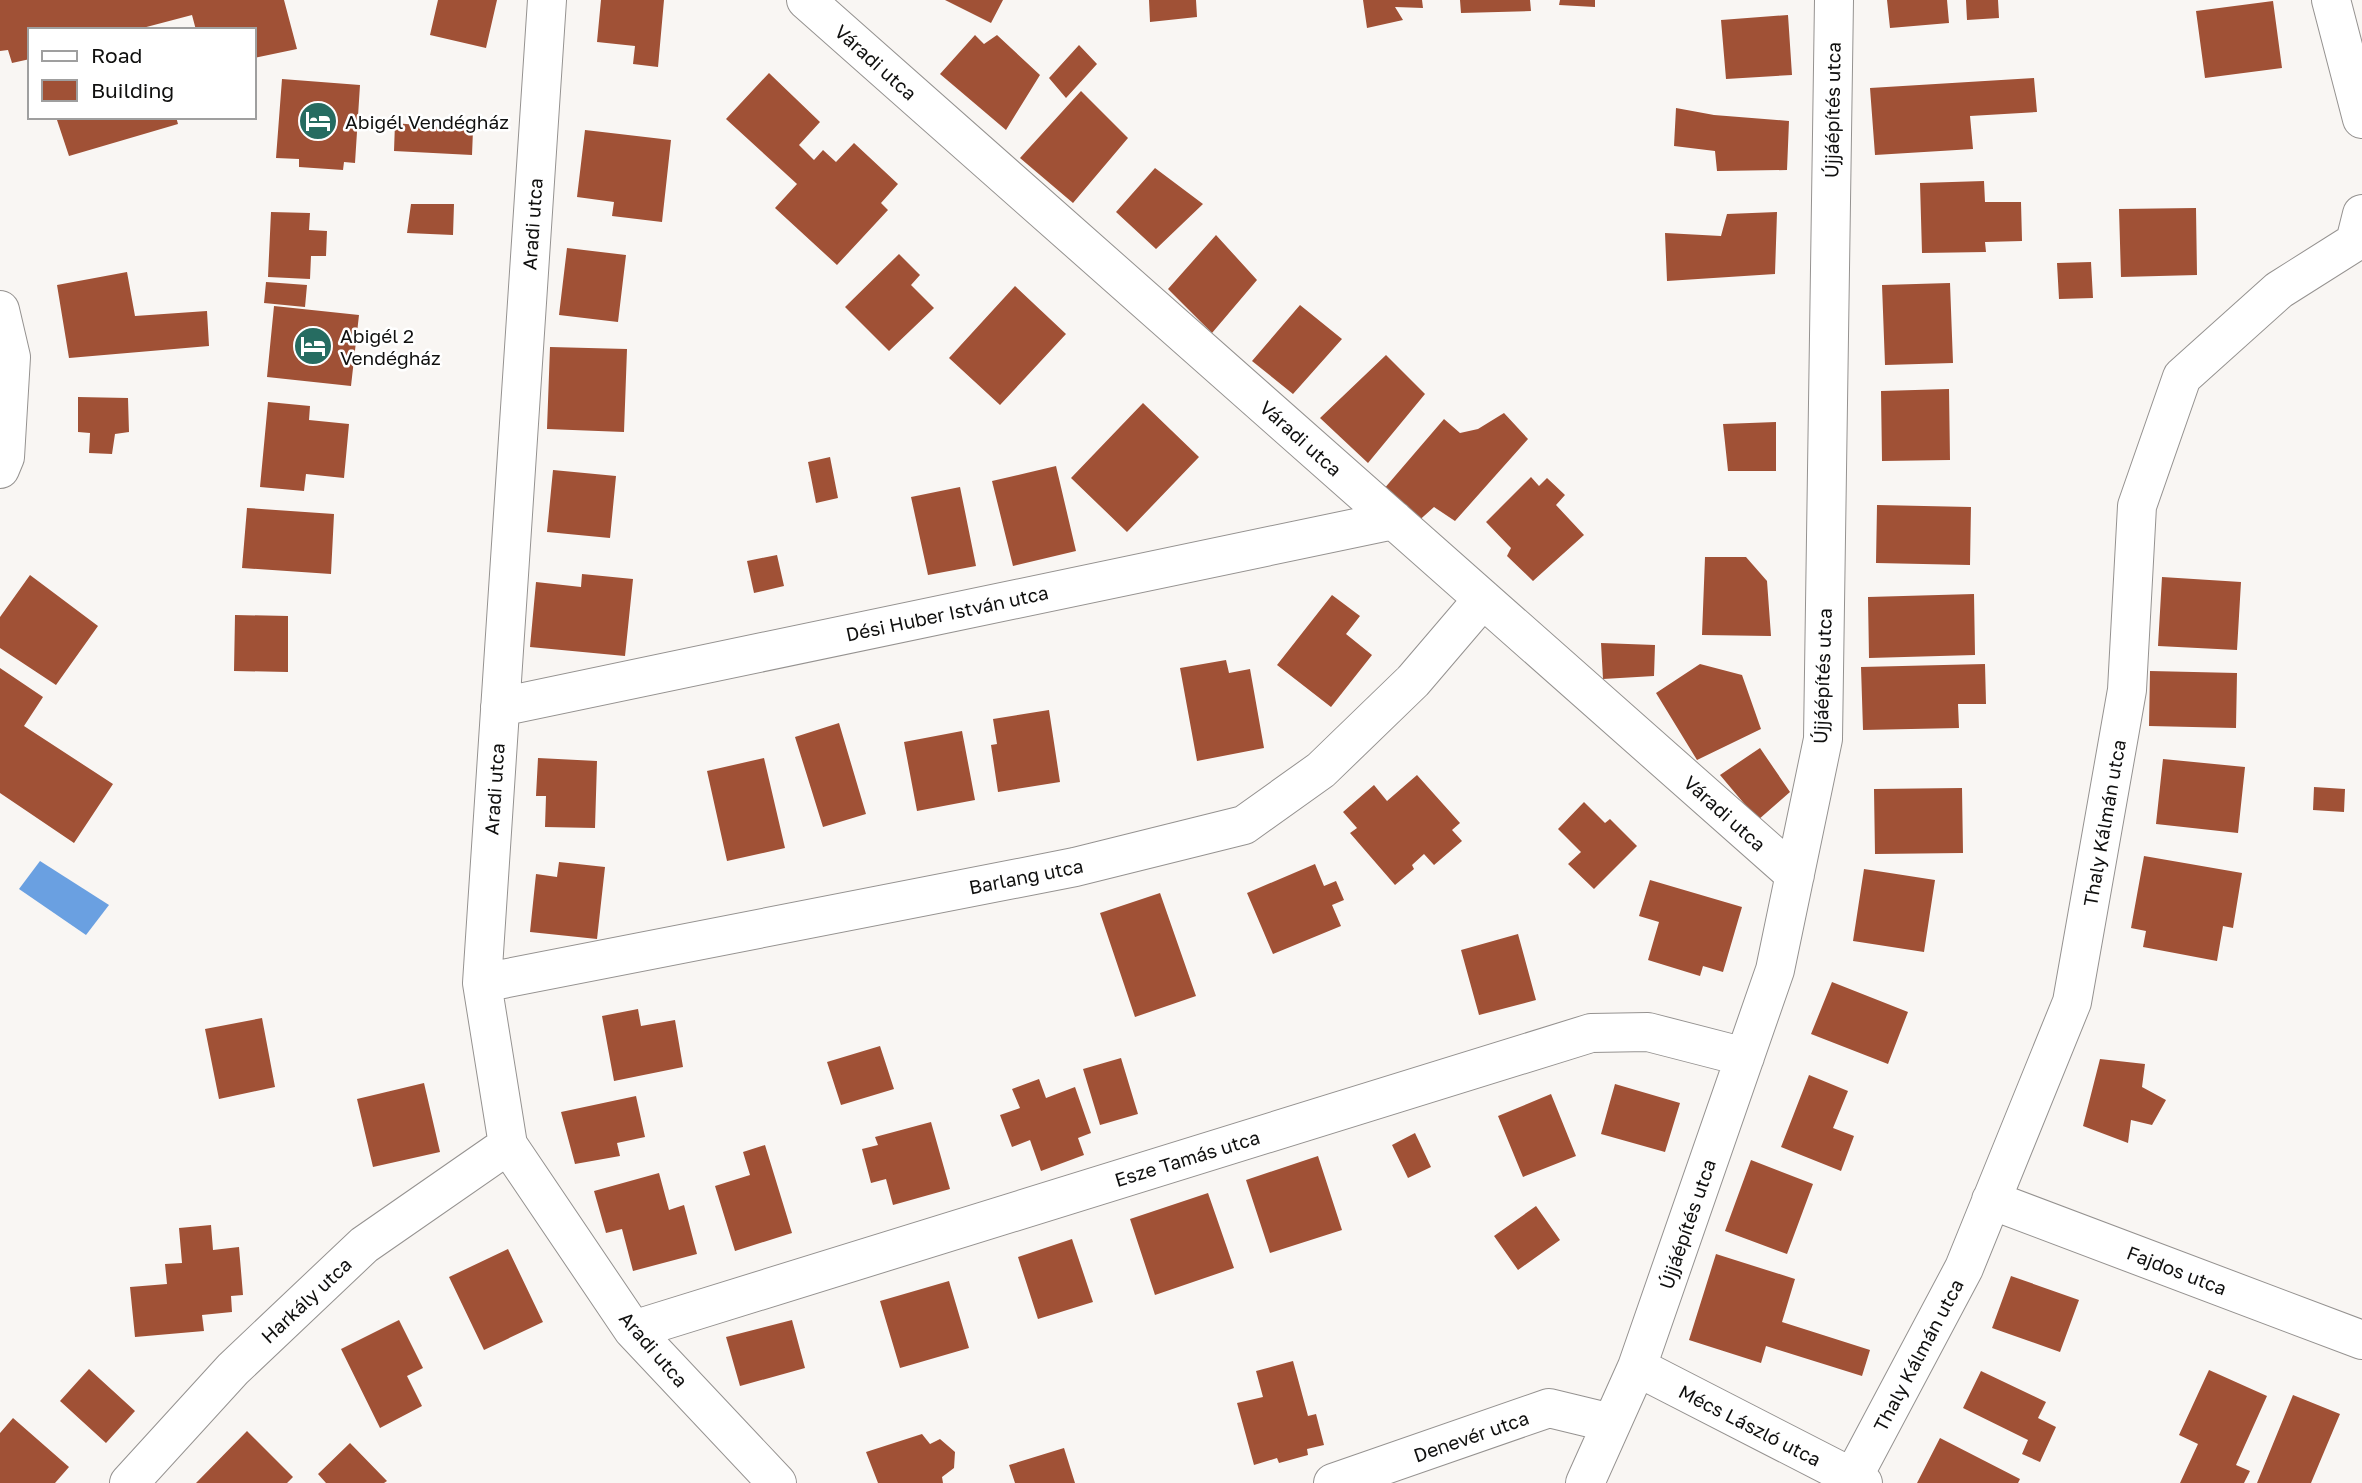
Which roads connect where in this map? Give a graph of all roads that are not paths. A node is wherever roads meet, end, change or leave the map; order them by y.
1 (547, 0) edge
2 (806, 0) edge
3 (1834, 0) edge
4 (2331, 0) edge
5 (2362, 119) edge
6 (2362, 214) edge
7 (0, 310) edge
8 (4, 420) edge
9 (0, 469) edge
10 (1394, 520) junction
11 (1483, 599) junction
12 (500, 707) junction
13 (1795, 875) junction
14 (482, 983) junction
15 (1745, 1057) junction
16 (508, 1145) junction
17 (1991, 1200) junction
18 (634, 1330) junction
19 (2362, 1340) edge
20 (1637, 1367) junction
21 (1611, 1423) junction
22 (1858, 1480) edge
23 (129, 1483) edge
24 (777, 1483) edge
25 (1333, 1483) edge
26 (1585, 1483) edge

1 - 12 street, Aradi utca
2 - 10 street, Váradi utca
3 - 13 street, Újjáépítés utca
4 - 5 street
6 - 17 street, Thaly Kálmán utca
7 - 8 street
8 - 9 street
10 - 11 street, Váradi utca
10 - 12 street, Dési Huber István utca
11 - 13 street, Váradi utca
11 - 14 street, Barlang utca
12 - 14 street, Aradi utca
13 - 15 street, Újjáépítés utca
14 - 16 street, Aradi utca
15 - 18 street, Esze Tamás utca
15 - 20 street, Újjáépítés utca
16 - 18 street, Aradi utca
16 - 23 street, Harkály utca
17 - 19 street, Fajdos utca
17 - 22 street, Thaly Kálmán utca
18 - 24 street, Aradi utca
20 - 21 street
20 - 22 street, Mécs László utca
21 - 25 street, Denevér utca
21 - 26 street

